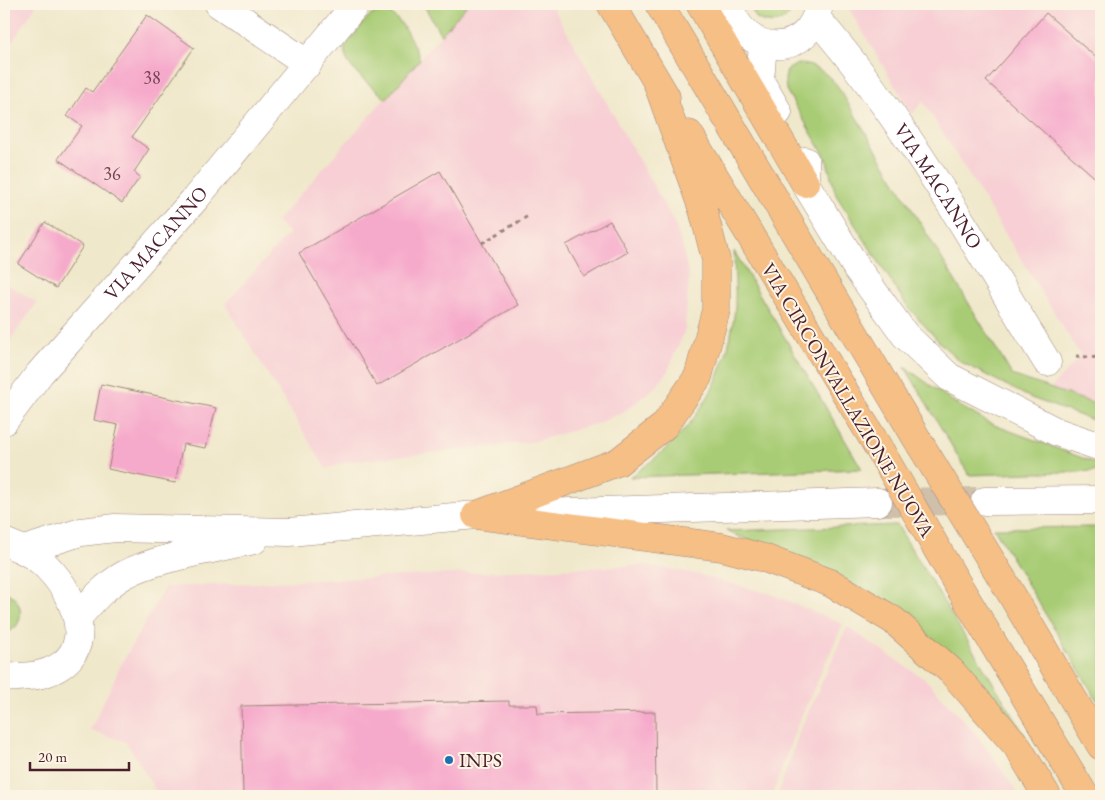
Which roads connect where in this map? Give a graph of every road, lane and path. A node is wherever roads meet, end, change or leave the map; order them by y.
1 (219, 4) edge
2 (356, 4) edge
3 (611, 4) edge
4 (659, 4) edge
5 (700, 4) edge
6 (729, 4) edge
7 (817, 11) edge
8 (763, 44) junction
9 (308, 64) junction
10 (657, 82) junction
11 (805, 183) junction
12 (530, 215) dead end
13 (482, 243) dead end
14 (1074, 356) dead end
15 (1101, 358) edge
16 (1047, 362) dead end
17 (4, 421) edge
18 (1101, 447) edge
19 (1101, 500) edge
20 (985, 501) tunnel mouth
21 (878, 502) tunnel mouth
22 (476, 515) junction
23 (290, 532) junction
24 (14, 546) edge
25 (78, 616) junction
26 (4, 678) edge
27 (1101, 746) edge
28 (1047, 796) edge
29 (1085, 796) edge

1 - 9 street
2 - 9 street, VIA MACANNO
3 - 10 main road, VIA CIRCONVALLAZIONE NUOVA
4 - 27 main road, VIA CIRCONVALLAZIONE NUOVA, bridge
5 - 11 main road
6 - 8 street
7 - 8 street, VIA MACANNO
7 - 16 street, VIA MACANNO
8 - 11 street
9 - 17 street, VIA MACANNO
10 - 22 main road
10 - 29 main road, VIA CIRCONVALLAZIONE NUOVA, bridge
11 - 18 street
12 - 13 path
14 - 15 path
19 - 20 street
21 - 22 street
22 - 23 street
22 - 28 main road
23 - 24 street
23 - 25 street
24 - 25 street
25 - 26 street

